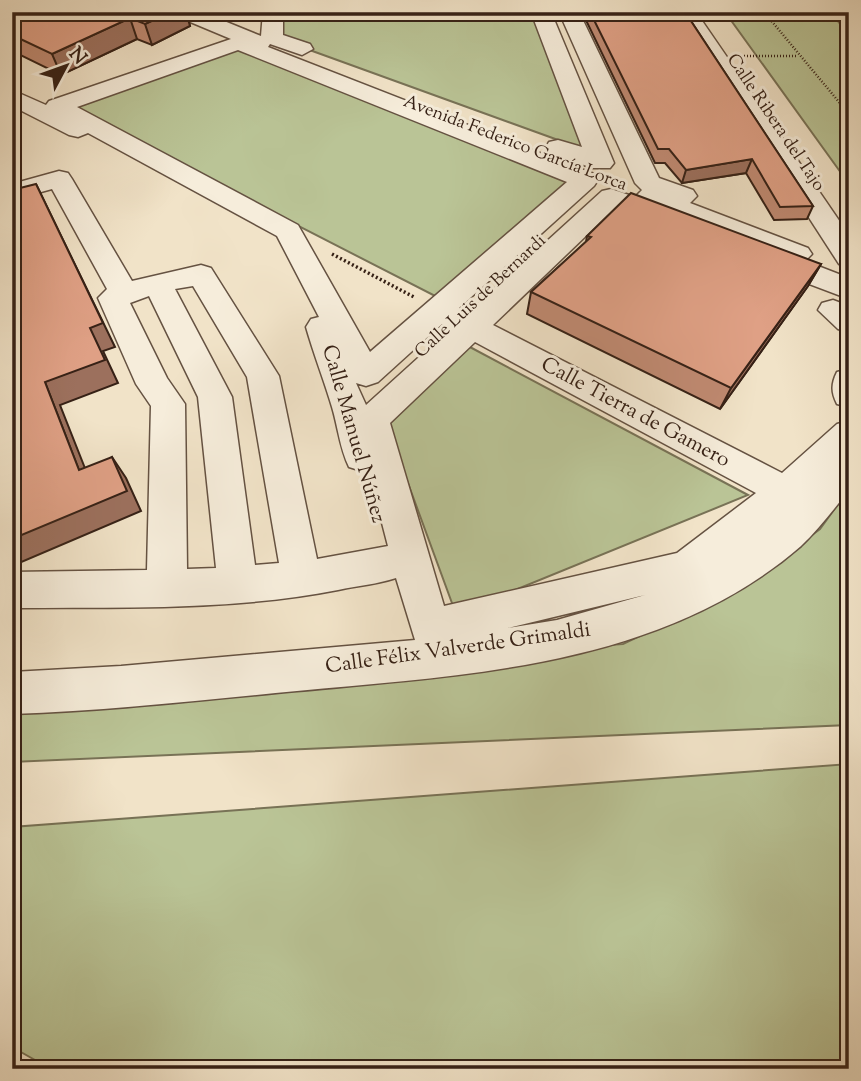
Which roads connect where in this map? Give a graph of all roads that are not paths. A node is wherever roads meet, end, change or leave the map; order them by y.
1 (183, 12) edge
2 (264, 12) edge
3 (273, 12) edge
4 (541, 12) edge
5 (556, 12) edge
6 (569, 12) edge
7 (686, 12) edge
8 (701, 12) edge
9 (242, 36) junction
10 (19, 106) edge
11 (606, 179) junction
12 (12, 192) edge
13 (849, 233) edge
14 (849, 259) edge
15 (849, 274) edge
16 (157, 283) junction
17 (125, 294) junction
18 (837, 306) edge
19 (456, 319) junction
20 (849, 380) edge
21 (849, 395) edge
22 (349, 406) junction
23 (849, 434) edge
24 (849, 463) edge
25 (799, 499) junction
26 (389, 563) junction
27 (301, 578) junction
28 (238, 583) junction
29 (167, 588) junction
30 (12, 590) edge
31 (413, 659) junction
32 (12, 693) edge

1 - 9 street, Avenida Federico García Lorca
2 - 9 street
3 - 4 street
5 - 11 street
6 - 14 street
7 - 14 street
8 - 13 street, Calle Ribera del Tajo
9 - 10 street
9 - 11 street, Avenida Federico García Lorca
10 - 22 street, Calle Manuel Núñez
11 - 15 street, Avenida Federico García Lorca
11 - 19 street, Calle Luis de Bernardi
12 - 17 street
16 - 17 street
16 - 27 street
16 - 28 street
17 - 29 street
18 - 19 street
19 - 19 street
19 - 22 street, Calle Luis de Bernardi
19 - 25 street, Calle Tierra de Gamero
19 - 25 street
20 - 21 street
22 - 26 street, Calle Manuel Núñez
23 - 25 street
24 - 25 street, Calle Félix Valverde Grimaldi
25 - 31 street, Calle Félix Valverde Grimaldi
26 - 27 street
26 - 31 street, Calle Manuel Núñez
27 - 28 street
28 - 29 street
29 - 30 street
31 - 32 street, Calle Félix Valverde Grimaldi

